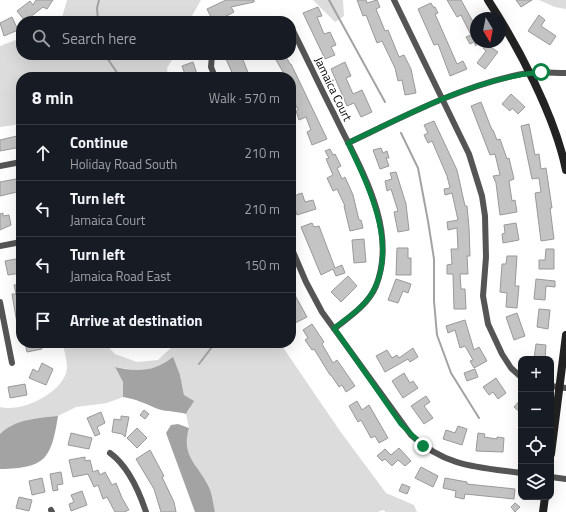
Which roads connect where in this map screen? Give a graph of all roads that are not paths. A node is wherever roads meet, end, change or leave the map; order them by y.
1 (394, 0) edge
2 (488, 0) edge
3 (296, 37) edge
4 (211, 60) edge
5 (213, 72) edge
6 (566, 73) edge
7 (529, 74) junction
8 (442, 98) junction
9 (348, 143) junction
10 (16, 163) edge
11 (0, 166) edge
12 (566, 170) edge
13 (16, 243) edge
14 (0, 246) edge
15 (296, 258) edge
16 (0, 302) edge
17 (334, 328) junction
18 (566, 335) edge
19 (12, 363) dead end
20 (518, 374) edge
21 (563, 388) edge
22 (554, 438) edge
23 (110, 453) dead end
24 (518, 473) edge
25 (554, 477) edge
26 (566, 479) edge
27 (545, 500) edge
28 (146, 512) edge
29 (544, 512) edge

1 - 8 street
2 - 7 street
3 - 9 street, Jamaica Court
4 - 5 street
6 - 7 street
7 - 8 street
7 - 12 street
8 - 9 street
8 - 20 street
9 - 17 street, Jamaica Court
10 - 11 street
13 - 14 street
15 - 17 street
16 - 19 street
17 - 24 street
18 - 21 street
21 - 22 street
23 - 28 street
25 - 26 street
27 - 29 street

